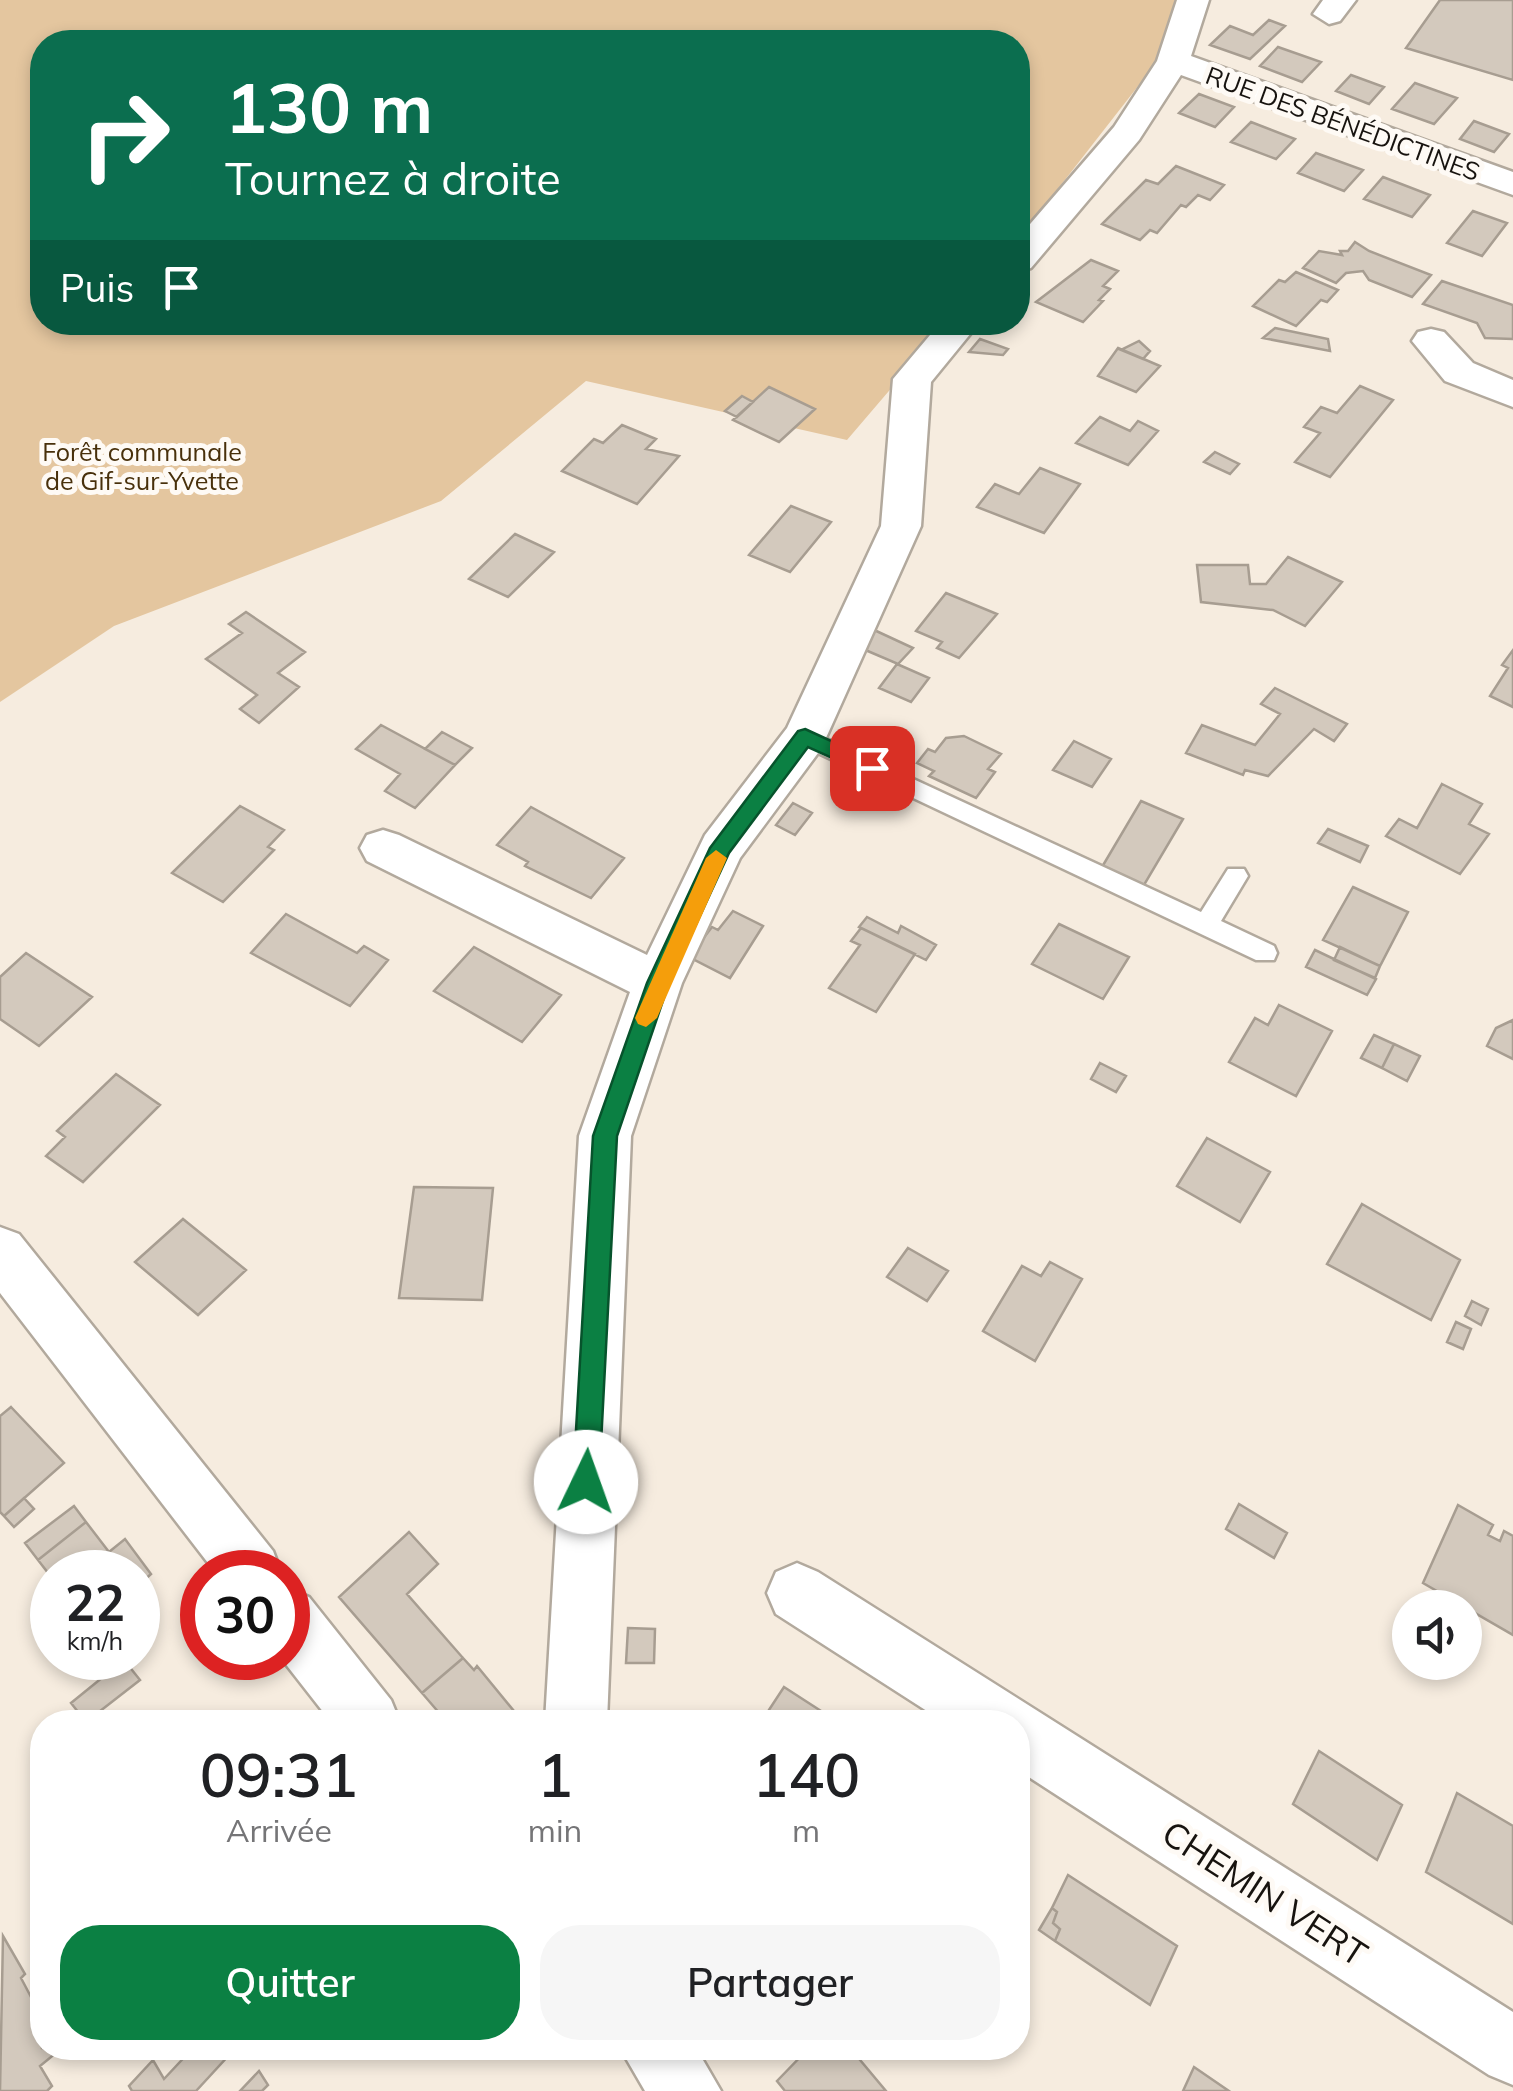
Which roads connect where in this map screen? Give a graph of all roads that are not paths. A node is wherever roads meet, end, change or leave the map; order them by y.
1 (1194, 0) edge
2 (1173, 60) junction
3 (1513, 184) edge
4 (1030, 246) edge
5 (951, 335) edge
6 (1431, 341) dead end
7 (1513, 394) edge
8 (805, 737) junction
9 (383, 848) dead end
10 (1236, 876) dead end
11 (1206, 925) junction
12 (1265, 953) dead end
13 (658, 983) junction
14 (0, 1251) edge
15 (235, 1550) edge
16 (797, 1594) dead end
17 (310, 1646) edge
18 (360, 1710) edge
19 (577, 1710) edge
20 (980, 1710) edge
21 (1030, 1742) edge
22 (1513, 2052) edge
23 (663, 2060) edge
24 (686, 2091) edge

1 - 2 street
2 - 3 street, RUE DES BÉNÉDICTINES
2 - 4 street
5 - 8 street
6 - 7 street
8 - 11 lane
8 - 13 street
9 - 13 street
10 - 11 lane
11 - 12 lane
13 - 19 street
14 - 15 street
16 - 20 street
17 - 18 street
21 - 22 street, CHEMIN VERT
23 - 24 street

